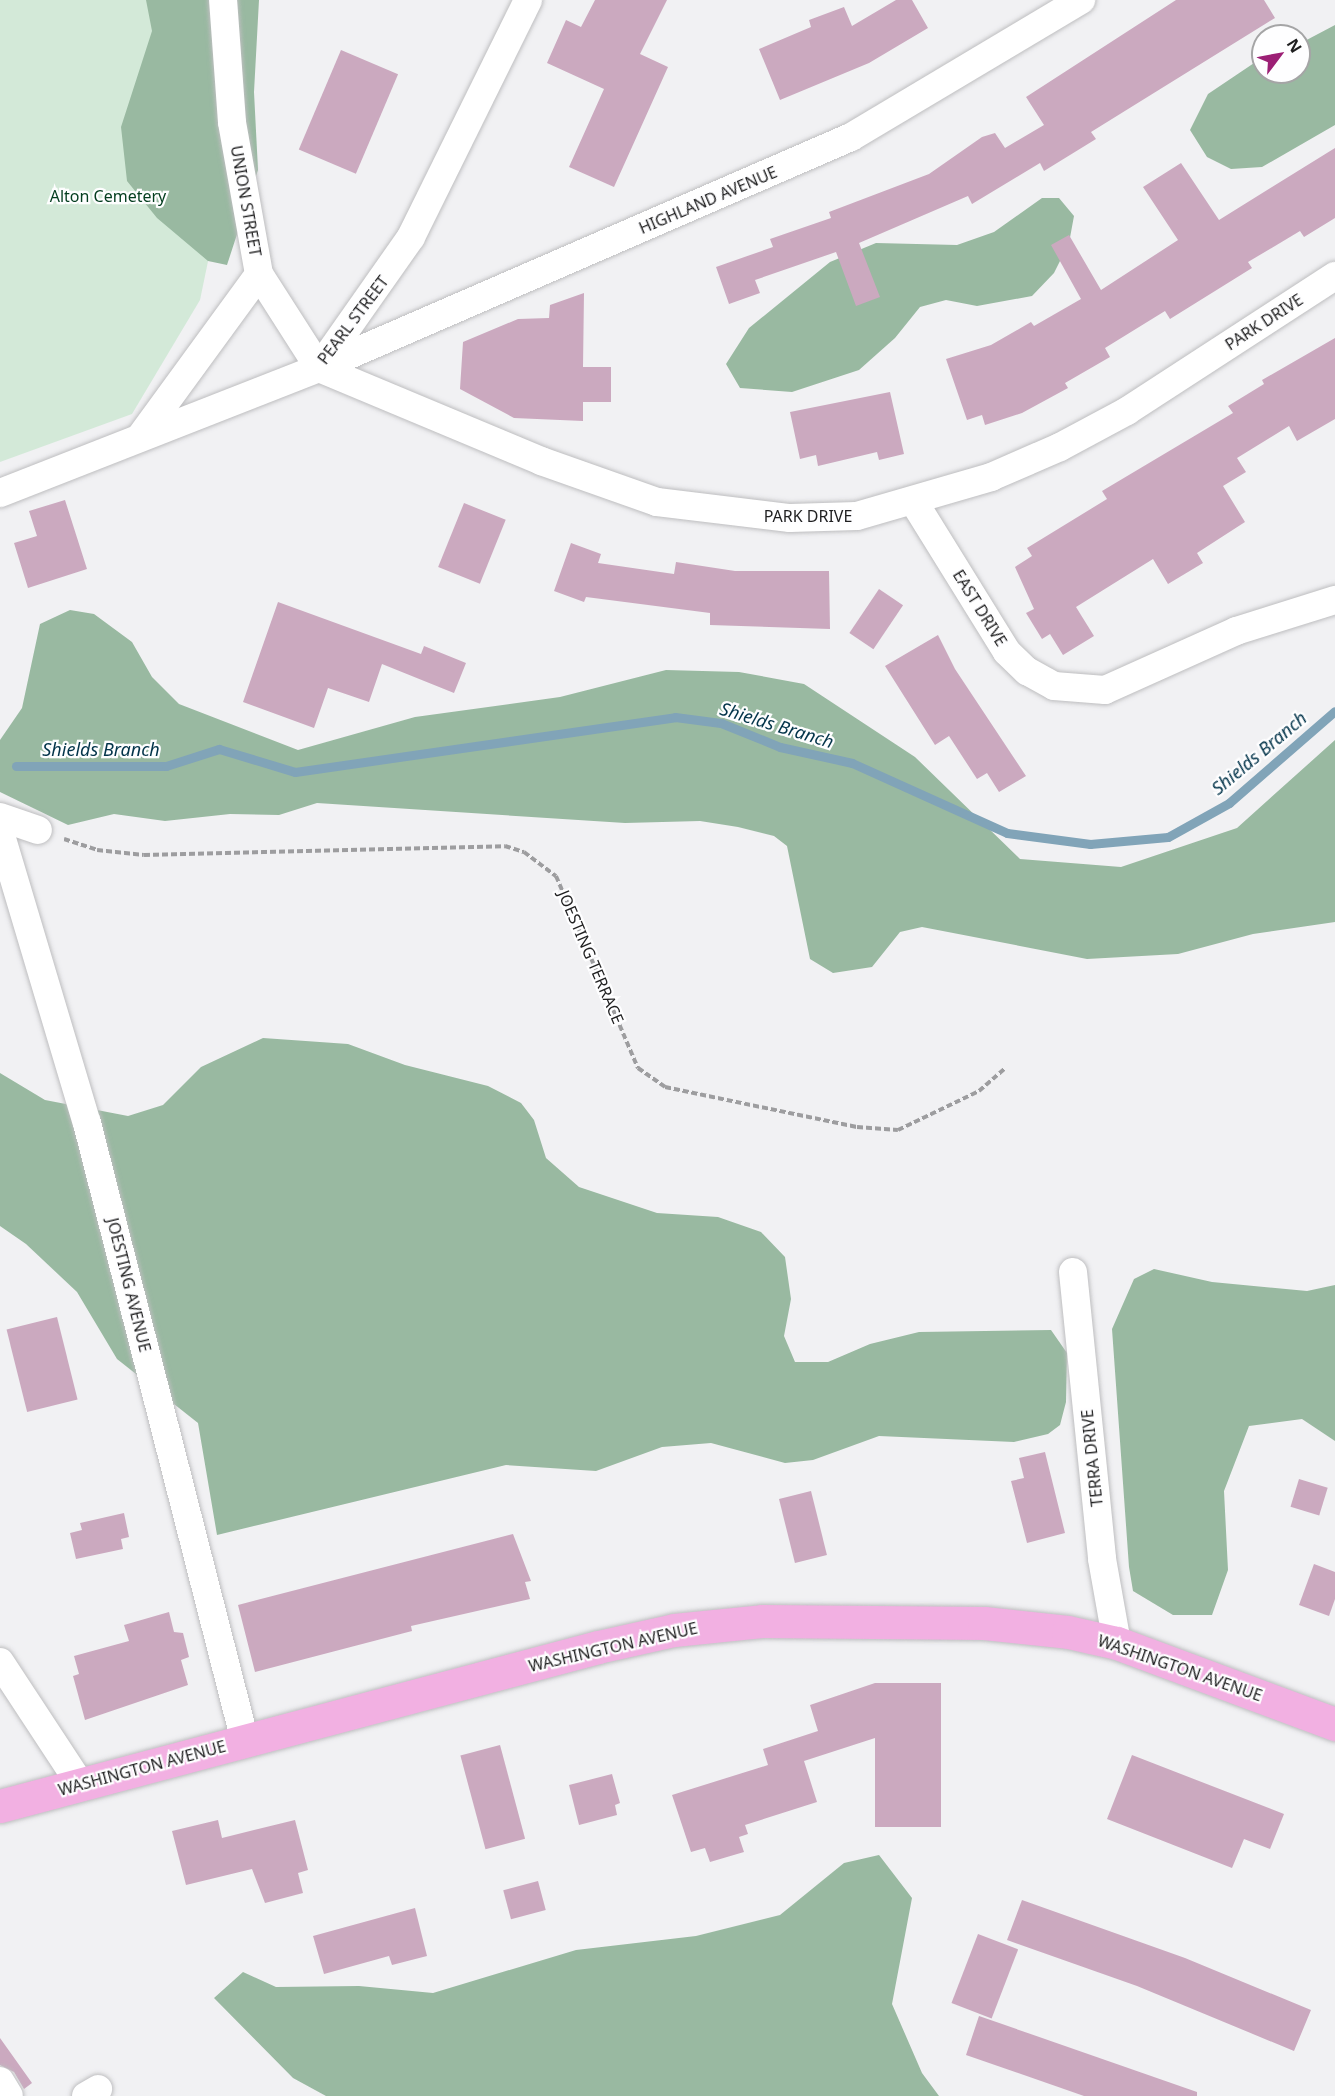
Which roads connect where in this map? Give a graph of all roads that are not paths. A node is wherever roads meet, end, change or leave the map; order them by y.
1 (223, 0) edge
2 (528, 0) edge
3 (1081, 0) edge
4 (259, 274) junction
5 (1335, 276) edge
6 (319, 368) junction
7 (141, 436) junction
8 (0, 493) edge
9 (914, 502) junction
10 (1335, 600) edge
11 (0, 817) edge
12 (38, 830) road end
13 (0, 832) edge
14 (1073, 1272) dead end
15 (1117, 1643) junction
16 (0, 1662) edge
17 (1335, 1724) edge
18 (245, 1741) junction
19 (80, 1784) junction
20 (0, 1806) edge
21 (0, 2081) edge
22 (9, 2096) edge

1 - 4 street, UNION STREET
2 - 6 street, PEARL STREET
3 - 6 street, HIGHLAND AVENUE
4 - 6 street
4 - 7 street, UNION STREET
5 - 9 street, PARK DRIVE
6 - 7 street, PEARL STREET
6 - 9 street, PARK DRIVE
7 - 8 street, PEARL STREET
9 - 10 street, EAST DRIVE
11 - 12 street
13 - 18 street, JOESTING AVENUE
14 - 15 street, TERRA DRIVE
15 - 17 main road, WASHINGTON AVENUE
15 - 18 main road, WASHINGTON AVENUE
16 - 19 street
18 - 19 main road, WASHINGTON AVENUE
19 - 20 main road, WASHINGTON AVENUE
21 - 22 street

